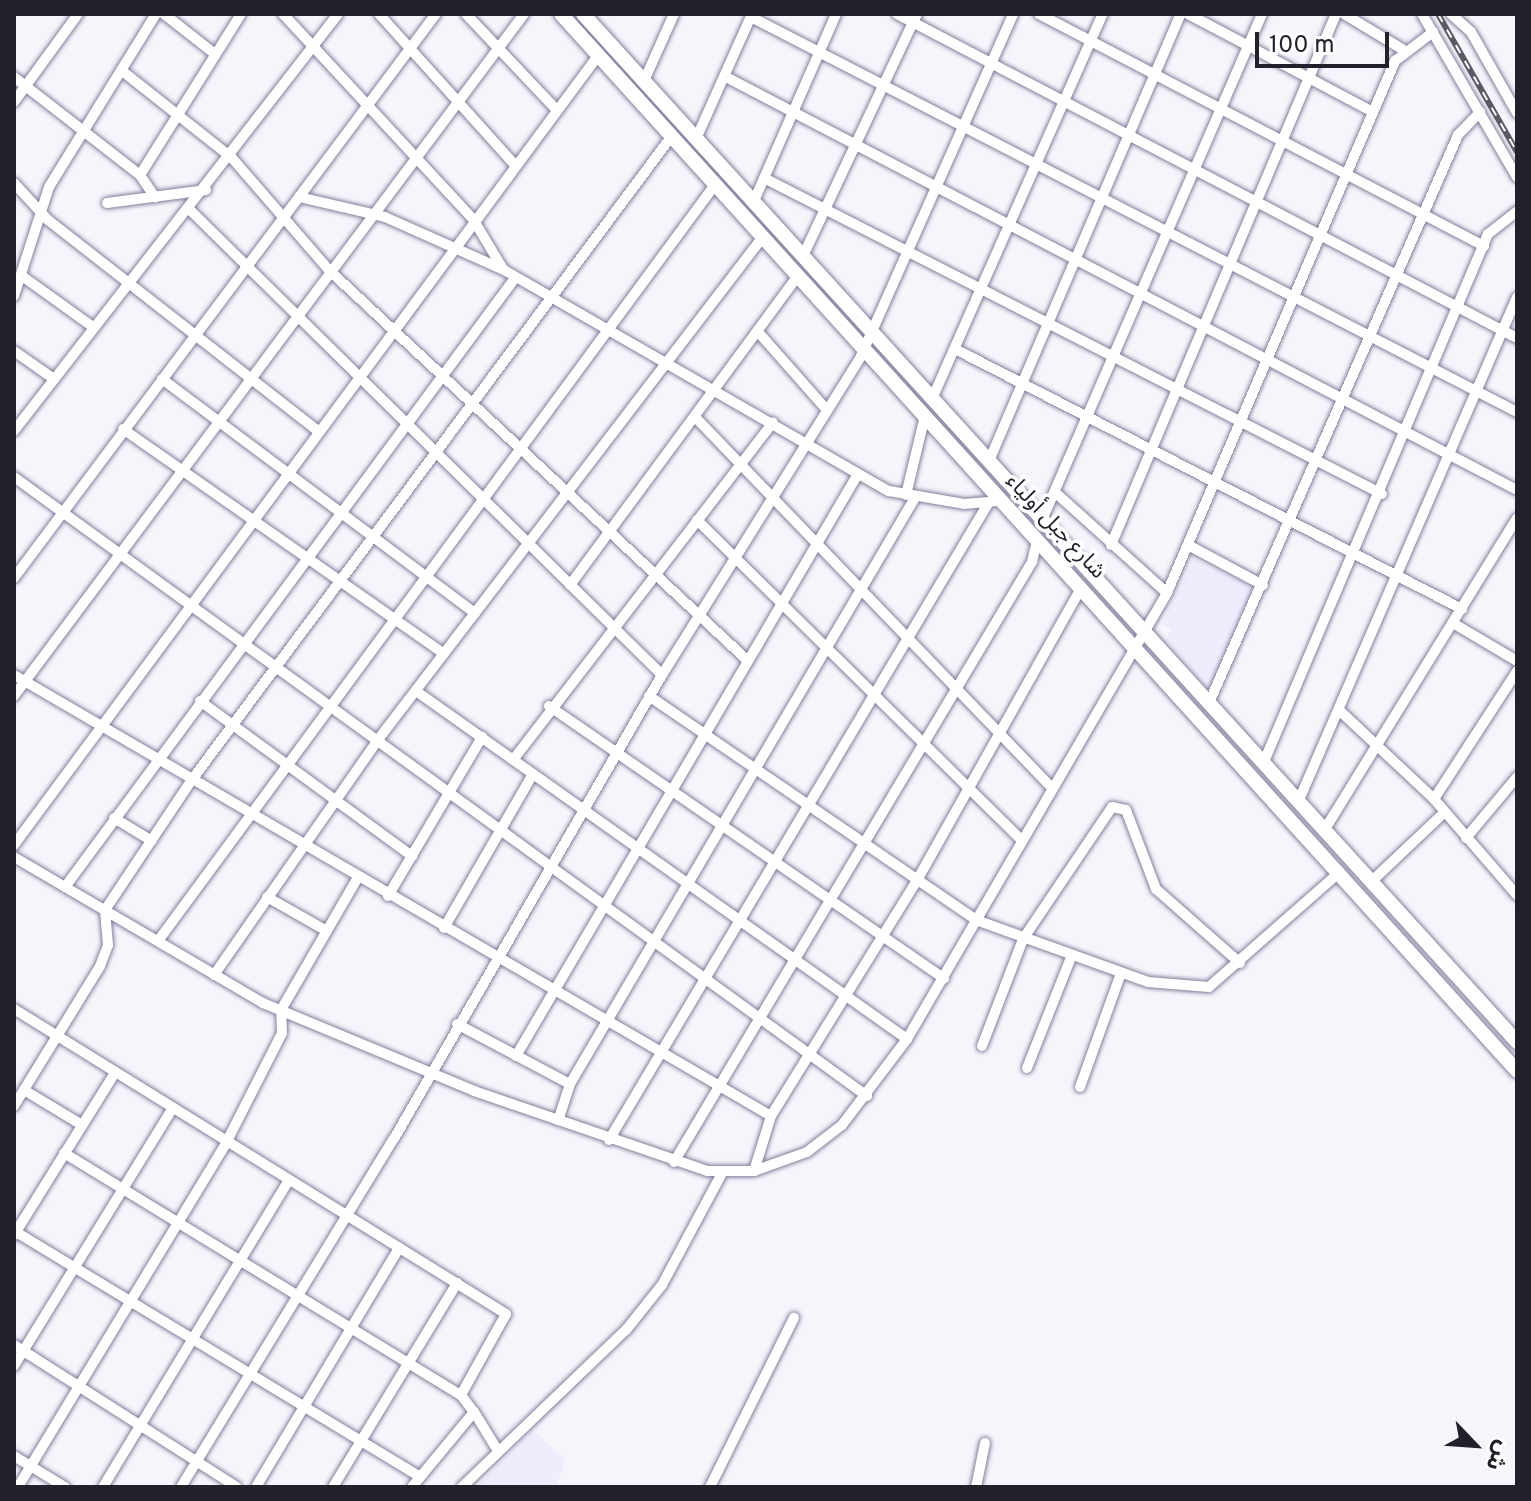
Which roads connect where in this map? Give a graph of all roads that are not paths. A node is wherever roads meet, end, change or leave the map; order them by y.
1 (156, 14) edge
2 (164, 14) edge
3 (241, 14) edge
4 (283, 14) edge
5 (338, 14) edge
6 (379, 14) edge
7 (436, 14) edge
8 (466, 14) edge
9 (524, 14) edge
10 (561, 14) edge
11 (674, 14) edge
12 (836, 14) edge
13 (897, 14) edge
14 (1013, 14) edge
15 (1039, 14) edge
16 (1103, 14) edge
17 (1181, 14) edge
18 (1188, 14) edge
19 (1262, 14) edge
20 (1336, 14) edge
21 (1344, 14) edge
22 (1422, 14) edge
23 (1451, 14) edge
24 (752, 15) edge
25 (73, 16) edge
26 (587, 16) edge
27 (915, 18) edge
28 (1433, 32) junction
29 (1092, 42) junction
30 (1249, 44) junction
31 (313, 47) junction
32 (407, 48) junction
33 (1402, 49) junction
34 (499, 50) junction
35 (821, 50) junction
36 (215, 54) junction
37 (597, 57) junction
38 (992, 65) junction
39 (121, 70) junction
40 (1156, 74) junction
41 (1308, 76) junction
42 (14, 77) edge
43 (726, 77) junction
44 (644, 81) junction
45 (887, 83) junction
46 (25, 86) junction
47 (1065, 101) junction
48 (14, 102) edge
49 (367, 103) junction
50 (458, 105) junction
51 (555, 108) junction
52 (1220, 108) junction
53 (794, 111) junction
54 (1373, 112) junction
55 (1480, 112) junction
56 (178, 113) junction
57 (1517, 113) edge
58 (966, 123) junction
59 (83, 134) junction
60 (1129, 135) junction
61 (671, 137) junction
62 (696, 139) junction
63 (1281, 139) junction
64 (860, 146) junction
65 (232, 158) junction
66 (418, 158) junction
67 (514, 164) junction
68 (1039, 164) junction
69 (1194, 170) junction
70 (1350, 174) junction
71 (140, 175) junction
72 (1517, 177) edge
73 (764, 178) junction
74 (14, 183) edge
75 (714, 186) junction
76 (206, 190) junction
77 (936, 191) junction
78 (155, 197) junction
79 (299, 197) junction
80 (1101, 198) junction
81 (1256, 200) junction
82 (754, 201) junction
83 (107, 203) dead end
84 (188, 208) junction
85 (830, 210) junction
86 (40, 211) junction
87 (1517, 211) edge
88 (1425, 213) junction
89 (371, 215) junction
90 (473, 219) junction
91 (281, 221) junction
92 (1009, 225) junction
93 (1167, 230) junction
94 (1320, 236) junction
95 (762, 238) junction
96 (1484, 246) junction
97 (450, 247) junction
98 (906, 251) junction
99 (803, 256) junction
100 (1075, 259) junction
101 (14, 263) edge
102 (1229, 263) junction
103 (245, 267) junction
104 (504, 270) junction
105 (330, 271) junction
106 (23, 273) junction
107 (1396, 275) junction
108 (515, 278) junction
109 (796, 278) junction
110 (128, 281) junction
111 (984, 286) junction
112 (1140, 292) junction
113 (14, 296) edge
114 (1517, 297) edge
115 (1295, 298) junction
116 (546, 299) junction
117 (1460, 308) junction
118 (296, 318) junction
119 (1050, 319) junction
120 (1203, 324) junction
121 (93, 327) junction
122 (393, 328) junction
123 (1502, 330) junction
124 (759, 333) junction
125 (873, 333) junction
126 (606, 334) junction
127 (194, 335) junction
128 (1369, 337) junction
129 (1517, 338) edge
130 (862, 347) junction
131 (955, 349) junction
132 (14, 351) edge
133 (1115, 354) junction
134 (1267, 359) junction
135 (661, 364) junction
136 (1433, 370) junction
137 (444, 371) junction
138 (358, 376) junction
139 (251, 378) junction
140 (54, 379) junction
141 (162, 379) junction
142 (1023, 381) junction
143 (1175, 385) junction
144 (716, 391) junction
145 (1474, 391) junction
146 (1342, 397) junction
147 (473, 399) junction
148 (932, 399) junction
149 (827, 410) junction
150 (1517, 412) edge
151 (1087, 416) junction
152 (696, 418) junction
153 (924, 420) junction
154 (1241, 420) junction
155 (773, 422) junction
156 (216, 423) junction
157 (406, 423) junction
158 (123, 429) junction
159 (317, 430) junction
160 (14, 431) edge
161 (1408, 433) junction
162 (807, 441) junction
163 (521, 444) junction
164 (1150, 449) junction
165 (436, 451) junction
166 (1448, 454) junction
167 (989, 461) junction
168 (1317, 461) junction
169 (740, 463) junction
170 (181, 471) junction
171 (287, 474) junction
172 (858, 474) junction
173 (14, 477) edge
174 (1215, 483) junction
175 (567, 489) junction
176 (1517, 490) edge
177 (1057, 494) junction
178 (1382, 494) junction
179 (482, 495) junction
180 (911, 496) junction
181 (773, 498) junction
182 (994, 502) junction
183 (63, 512) junction
184 (339, 512) junction
185 (1517, 518) edge
186 (1291, 519) junction
187 (253, 520) junction
188 (697, 520) junction
189 (1042, 520) junction
190 (611, 530) junction
191 (374, 538) junction
192 (1037, 541) junction
193 (529, 542) junction
194 (818, 544) junction
195 (1111, 545) junction
196 (1188, 545) junction
197 (121, 554) junction
198 (1357, 555) junction
199 (734, 557) junction
200 (306, 558) junction
201 (1396, 574) junction
202 (422, 575) junction
203 (655, 575) junction
204 (14, 578) edge
205 (341, 583) junction
206 (570, 585) junction
207 (1263, 585) junction
208 (1081, 588) junction
209 (862, 591) junction
210 (1167, 593) junction
211 (189, 602) junction
212 (782, 604) junction
213 (1462, 609) junction
214 (475, 613) junction
215 (698, 615) junction
216 (392, 617) junction
217 (1453, 623) junction
218 (613, 627) junction
219 (1144, 633) junction
220 (909, 640) junction
221 (242, 642) junction
222 (827, 649) junction
223 (1135, 649) junction
224 (443, 653) junction
225 (747, 660) junction
226 (1517, 661) edge
227 (278, 668) junction
228 (1517, 671) edge
229 (14, 675) edge
230 (662, 675) junction
231 (25, 682) junction
232 (954, 687) junction
233 (416, 691) junction
234 (14, 696) edge
235 (649, 696) junction
236 (876, 697) junction
237 (200, 701) junction
238 (1209, 703) junction
239 (329, 705) junction
240 (549, 706) junction
241 (1339, 710) junction
242 (235, 727) junction
243 (98, 730) junction
244 (998, 734) junction
245 (702, 736) junction
246 (482, 737) junction
247 (377, 741) junction
248 (922, 744) junction
249 (1381, 746) junction
250 (617, 752) junction
251 (513, 760) junction
252 (154, 761) junction
253 (285, 763) junction
254 (1263, 764) junction
255 (757, 772) junction
256 (533, 774) junction
257 (1517, 777) edge
258 (191, 781) junction
259 (672, 788) junction
260 (1052, 788) junction
261 (968, 790) junction
262 (449, 792) junction
263 (1434, 799) junction
264 (336, 800) junction
265 (1299, 800) junction
266 (585, 809) junction
267 (810, 809) junction
268 (1445, 812) junction
269 (248, 813) junction
270 (114, 818) junction
271 (724, 824) junction
272 (499, 829) junction
273 (1325, 829) junction
274 (1466, 838) junction
275 (152, 841) junction
276 (1022, 841) junction
277 (14, 845) edge
278 (302, 846) junction
279 (637, 846) junction
280 (861, 846) junction
281 (412, 856) junction
282 (14, 857) edge
283 (777, 860) junction
284 (551, 868) junction
285 (1340, 872) junction
286 (358, 877) junction
287 (1373, 880) junction
288 (688, 883) junction
289 (915, 884) junction
290 (65, 887) junction
291 (1517, 895) edge
292 (388, 896) junction
293 (267, 897) junction
294 (829, 897) junction
295 (602, 904) junction
296 (105, 910) junction
297 (976, 920) junction
298 (740, 922) junction
299 (444, 928) junction
300 (323, 929) junction
301 (882, 934) junction
302 (1023, 939) junction
303 (158, 941) junction
304 (654, 942) junction
305 (1072, 955) junction
306 (496, 957) junction
307 (791, 960) junction
308 (1240, 963) junction
309 (1121, 973) junction
310 (214, 975) junction
311 (705, 978) junction
312 (944, 978) junction
313 (552, 988) junction
314 (845, 997) junction
315 (14, 1009) edge
316 (281, 1010) junction
317 (757, 1017) junction
318 (605, 1020) junction
319 (457, 1024) junction
320 (59, 1037) junction
321 (907, 1039) junction
322 (1517, 1043) edge
323 (982, 1046) dead end
324 (662, 1052) junction
325 (808, 1054) junction
326 (1502, 1055) junction
327 (516, 1056) junction
328 (1027, 1068) dead end
329 (1517, 1071) edge
330 (115, 1073) junction
331 (429, 1074) junction
332 (570, 1084) junction
333 (718, 1084) junction
334 (1080, 1087) dead end
335 (24, 1090) junction
336 (867, 1096) junction
337 (14, 1106) edge
338 (172, 1109) junction
339 (771, 1116) junction
340 (558, 1120) junction
341 (82, 1125) junction
342 (609, 1140) junction
343 (226, 1143) junction
344 (64, 1153) junction
345 (674, 1162) junction
346 (754, 1171) junction
347 (722, 1173) junction
348 (288, 1181) junction
349 (123, 1188) junction
350 (344, 1215) junction
351 (177, 1221) junction
352 (15, 1233) edge
353 (399, 1248) junction
354 (241, 1260) junction
355 (74, 1268) junction
356 (457, 1283) junction
357 (298, 1294) junction
358 (128, 1301) junction
359 (794, 1318) dead end
360 (352, 1327) junction
361 (192, 1339) junction
362 (19, 1348) edge
363 (410, 1362) junction
364 (14, 1366) edge
365 (249, 1374) junction
366 (79, 1386) junction
367 (461, 1395) junction
368 (304, 1407) junction
369 (474, 1412) junction
370 (141, 1426) junction
371 (361, 1441) junction
372 (985, 1443) dead end
373 (498, 1451) junction
374 (14, 1456) edge
375 (196, 1461) junction
376 (31, 1466) junction
377 (417, 1475) junction
378 (18, 1487) edge
379 (65, 1487) edge
380 (103, 1487) edge
381 (181, 1487) edge
382 (237, 1487) edge
383 (256, 1487) edge
384 (333, 1487) edge
385 (412, 1487) edge
386 (462, 1487) edge
387 (710, 1487) edge
388 (976, 1487) edge

1 - 39 street
2 - 36 street
3 - 36 street
4 - 31 street
5 - 31 street
6 - 32 street
7 - 32 street
8 - 34 street
9 - 34 street
10 - 37 main road, شارع جبل أولياء
11 - 44 street
12 - 35 street
13 - 27 street
14 - 38 street
15 - 29 street
16 - 29 street
17 - 40 street
18 - 30 street
19 - 30 street
20 - 41 street
21 - 33 street
22 - 28 street
23 - 57 street
24 - 35 street
24 - 43 street
25 - 46 street
26 - 44 main road, شارع جبل أولياء
27 - 38 street
27 - 45 street
28 - 33 street
28 - 55 street
29 - 40 street
29 - 47 street
30 - 41 street
30 - 52 street
31 - 49 street
31 - 65 street
32 - 49 street
32 - 50 street
33 - 54 street
34 - 50 street
34 - 51 street
35 - 45 street
35 - 53 street
36 - 56 street
37 - 51 street
37 - 61 main road, شارع جبل أولياء
38 - 47 street
38 - 58 street
39 - 56 street
39 - 59 street
40 - 52 street
40 - 60 street
41 - 54 street
41 - 63 street
42 - 46 street
43 - 53 street
43 - 62 street
44 - 62 main road, شارع جبل أولياء
45 - 58 street
45 - 64 street
46 - 48 street
46 - 59 street
47 - 60 street
47 - 68 street
49 - 66 street
49 - 79 street
50 - 66 street
50 - 67 street
51 - 67 street
52 - 63 street
52 - 69 street
53 - 64 street
53 - 73 street
54 - 70 street
55 - 72 street
55 - 88 street
56 - 65 street
56 - 71 street
58 - 68 street
58 - 77 street
59 - 71 street
59 - 86 street
60 - 69 street
60 - 80 street
61 - 75 main road, شارع جبل أولياء
61 - 116 street
62 - 82 main road, شارع جبل أولياء
63 - 70 street
63 - 81 street
64 - 77 street
64 - 85 street
65 - 76 street
65 - 91 street
66 - 89 street
66 - 90 street
67 - 90 street
68 - 80 street
68 - 92 street
69 - 81 street
69 - 93 street
70 - 88 street
70 - 94 street
71 - 78 street
73 - 82 street
73 - 85 street
74 - 86 street
75 - 95 main road, شارع جبل أولياء
75 - 126 street
76 - 78 street
76 - 84 street
77 - 92 street
77 - 98 street
78 - 83 street
79 - 89 street
79 - 91 street
80 - 93 street
80 - 100 street
81 - 94 street
81 - 102 street
82 - 99 main road, شارع جبل أولياء
84 - 103 street
84 - 110 street
85 - 98 street
85 - 99 street
86 - 106 street
86 - 110 street
87 - 96 street
88 - 96 street
88 - 107 street
89 - 97 street
89 - 105 street
90 - 97 street
90 - 104 street
91 - 103 street
91 - 105 street
92 - 100 street
92 - 111 street
93 - 102 street
93 - 112 street
94 - 107 street
94 - 115 street
95 - 109 main road, شارع جبل أولياء
95 - 135 street
96 - 117 street
97 - 104 street
97 - 122 street
98 - 111 street
98 - 125 street
99 - 125 main road, شارع جبل أولياء
100 - 112 street
100 - 119 street
101 - 106 street
102 - 115 street
102 - 120 street
103 - 118 street
103 - 127 street
104 - 108 street
105 - 118 street
105 - 122 street
106 - 113 street
106 - 121 street
107 - 117 street
107 - 128 street
108 - 116 street
108 - 137 street
109 - 124 street
109 - 130 main road, شارع جبل أولياء
110 - 121 street
110 - 127 street
111 - 119 street
111 - 131 street
112 - 120 street
112 - 133 street
114 - 123 street
115 - 128 street
115 - 134 street
116 - 126 street
116 - 147 street
117 - 123 street
117 - 136 street
118 - 138 street
118 - 139 street
119 - 133 street
119 - 142 street
120 - 134 street
120 - 143 street
121 - 140 street
122 - 137 street
122 - 138 street
123 - 129 street
123 - 145 street
124 - 144 street
124 - 149 street
125 - 130 street
125 - 148 main road, شارع جبل أولياء
126 - 135 street
126 - 163 street
127 - 139 street
127 - 141 street
128 - 136 street
128 - 146 street
130 - 149 street
130 - 153 main road, شارع جبل أولياء
131 - 142 street
131 - 148 street
132 - 140 street
133 - 143 street
133 - 151 street
134 - 146 street
134 - 154 street
135 - 144 street
135 - 175 street
136 - 145 street
136 - 161 street
137 - 147 street
137 - 157 street
138 - 157 street
138 - 159 street
139 - 156 street
139 - 159 street
140 - 160 street
141 - 156 street
141 - 158 street
142 - 151 street
142 - 167 street
143 - 154 street
143 - 164 street
144 - 152 street
144 - 155 street
145 - 150 street
145 - 166 street
146 - 161 street
146 - 168 street
147 - 163 street
147 - 165 street
148 - 167 main road, شارع جبل أولياء
149 - 162 street
151 - 164 street
151 - 177 street
152 - 169 street
152 - 190 street
153 - 180 street
153 - 182 main road, شارع جبل أولياء
154 - 168 street
154 - 174 street
155 - 162 street
155 - 169 street
156 - 170 street
156 - 171 street
157 - 165 street
157 - 184 street
158 - 170 street
158 - 183 street
159 - 171 street
161 - 166 street
161 - 178 street
162 - 172 street
162 - 181 street
163 - 175 street
163 - 179 street
164 - 174 street
164 - 195 street
165 - 179 street
165 - 191 street
166 - 176 street
166 - 201 street
167 - 189 main road, شارع جبل أولياء
168 - 178 street
168 - 186 street
169 - 181 street
169 - 188 street
170 - 187 street
170 - 197 street
171 - 184 street
171 - 187 street
172 - 180 street
172 - 194 street
173 - 183 street
174 - 186 street
174 - 196 street
175 - 190 street
175 - 193 street
177 - 189 street
177 - 195 street
178 - 198 street
179 - 193 street
179 - 202 street
180 - 182 street
180 - 209 street
181 - 194 street
181 - 199 street
182 - 192 main road, شارع جبل أولياء
182 - 220 street
183 - 197 street
183 - 204 street
184 - 191 street
184 - 200 street
185 - 213 street
186 - 198 street
186 - 207 street
187 - 200 street
187 - 211 street
188 - 199 street
188 - 203 street
189 - 219 main road, شارع جبل أولياء
190 - 203 street
190 - 206 street
191 - 202 street
191 - 205 street
192 - 208 main road, شارع جبل أولياء
192 - 232 street
193 - 206 street
193 - 214 street
194 - 209 street
194 - 212 street
195 - 210 street
196 - 207 street
196 - 210 street
197 - 211 street
197 - 231 street
198 - 201 street
198 - 254 street
199 - 212 street
199 - 215 street
200 - 205 street
200 - 221 street
201 - 213 street
201 - 241 street
202 - 214 street
202 - 216 street
203 - 215 street
203 - 218 street
205 - 216 street
205 - 227 street
206 - 218 street
207 - 238 street
208 - 223 main road, شارع جبل أولياء
208 - 244 street
209 - 220 street
209 - 222 street
210 - 219 street
211 - 221 street
211 - 243 street
212 - 222 street
212 - 225 street
213 - 217 street
214 - 224 street
215 - 225 street
215 - 230 street
216 - 224 street
216 - 239 street
217 - 226 street
217 - 249 street
218 - 230 street
218 - 240 street
219 - 223 street
219 - 238 main road, شارع جبل أولياء
220 - 232 street
220 - 236 street
221 - 227 street
221 - 237 street
222 - 236 street
222 - 255 street
223 - 260 street
223 - 285 main road, شارع جبل أولياء
224 - 233 street
225 - 245 street
227 - 239 street
227 - 242 street
228 - 263 street
229 - 231 street
230 - 235 street
231 - 234 street
231 - 243 street
232 - 244 street
232 - 248 street
233 - 246 street
233 - 247 street
235 - 245 street
235 - 250 street
236 - 248 street
236 - 267 street
237 - 242 street
237 - 252 street
238 - 254 main road, شارع جبل أولياء
239 - 247 street
239 - 253 street
240 - 250 street
240 - 251 street
241 - 249 street
241 - 265 street
242 - 253 street
242 - 258 street
243 - 252 street
243 - 277 street
244 - 260 street
244 - 261 street
245 - 255 street
245 - 259 street
246 - 251 street
246 - 262 street
247 - 262 street
247 - 264 street
248 - 261 street
248 - 280 street
249 - 263 street
249 - 273 street
250 - 259 street
250 - 266 street
251 - 256 street
252 - 258 street
252 - 270 street
253 - 264 street
253 - 269 street
254 - 265 main road, شارع جبل أولياء
255 - 267 street
255 - 271 street
256 - 266 street
256 - 272 street
257 - 274 street
258 - 269 street
258 - 275 street
259 - 271 street
259 - 279 street
260 - 276 street
261 - 276 street
261 - 289 street
262 - 272 street
262 - 281 street
263 - 268 street
264 - 278 street
264 - 281 street
265 - 273 main road, شارع جبل أولياء
266 - 279 street
266 - 284 street
267 - 280 street
267 - 283 street
268 - 274 street
268 - 287 street
269 - 278 street
269 - 303 street
270 - 275 street
270 - 290 street
271 - 283 street
271 - 288 street
272 - 284 street
272 - 299 street
273 - 287 main road, شارع جبل أولياء
274 - 291 street
275 - 296 street
276 - 297 street
278 - 286 street
278 - 293 street
279 - 288 street
279 - 295 street
280 - 289 street
280 - 294 street
281 - 292 street
282 - 290 street
283 - 294 street
283 - 298 street
284 - 295 street
284 - 306 street
285 - 308 street
285 - 326 main road, شارع جبل أولياء
286 - 292 street
286 - 300 street
287 - 322 main road, شارع جبل أولياء
288 - 298 street
288 - 304 street
289 - 297 street
289 - 301 street
290 - 296 street
292 - 299 street
293 - 300 street
293 - 310 street
294 - 301 street
294 - 307 street
295 - 304 street
295 - 313 street
296 - 303 street
296 - 320 street
297 - 302 street
297 - 312 street
298 - 307 street
298 - 311 street
299 - 306 street
300 - 316 street
301 - 312 street
301 - 314 street
302 - 305 street
302 - 308 street
302 - 323 street
303 - 310 street
304 - 311 street
304 - 318 street
305 - 309 street
305 - 328 street
306 - 313 street
306 - 319 street
307 - 314 street
307 - 317 street
308 - 309 street
309 - 334 street
310 - 316 street
311 - 317 street
311 - 324 street
312 - 321 street
313 - 318 street
313 - 327 street
314 - 321 street
314 - 325 street
315 - 320 street
316 - 331 street
316 - 343 street
317 - 325 street
317 - 333 street
318 - 324 street
318 - 332 street
319 - 327 street
319 - 331 street
320 - 330 street
320 - 335 street
321 - 336 street
322 - 326 street
324 - 333 street
324 - 342 street
325 - 336 street
325 - 339 street
326 - 329 main road, شارع جبل أولياء
327 - 332 street
330 - 338 street
330 - 341 street
331 - 340 street
331 - 350 street
332 - 340 street
333 - 339 street
333 - 345 street
335 - 337 street
335 - 341 street
336 - 346 street
338 - 343 street
338 - 349 street
339 - 346 street
340 - 342 street
341 - 344 street
342 - 345 street
343 - 348 street
343 - 351 street
344 - 349 street
344 - 352 street
345 - 347 street
346 - 347 street
347 - 373 street
348 - 350 street
348 - 354 street
349 - 351 street
349 - 355 street
350 - 353 street
350 - 357 street
351 - 354 street
351 - 358 street
352 - 355 street
353 - 356 street
353 - 360 street
354 - 357 street
354 - 361 street
355 - 358 street
355 - 362 street
356 - 363 street
356 - 367 street
357 - 360 street
357 - 365 street
358 - 361 street
358 - 366 street
359 - 387 street
360 - 363 street
360 - 368 street
361 - 365 street
361 - 370 street
362 - 364 street
362 - 366 street
363 - 367 street
363 - 371 street
365 - 368 street
365 - 375 street
366 - 370 street
366 - 376 street
367 - 369 street
368 - 371 street
368 - 383 street
369 - 373 street
369 - 377 street
370 - 375 street
370 - 380 street
371 - 377 street
371 - 384 street
372 - 388 street
373 - 386 street
374 - 376 street
375 - 381 street
375 - 382 street
376 - 378 street
376 - 379 street
377 - 385 street

